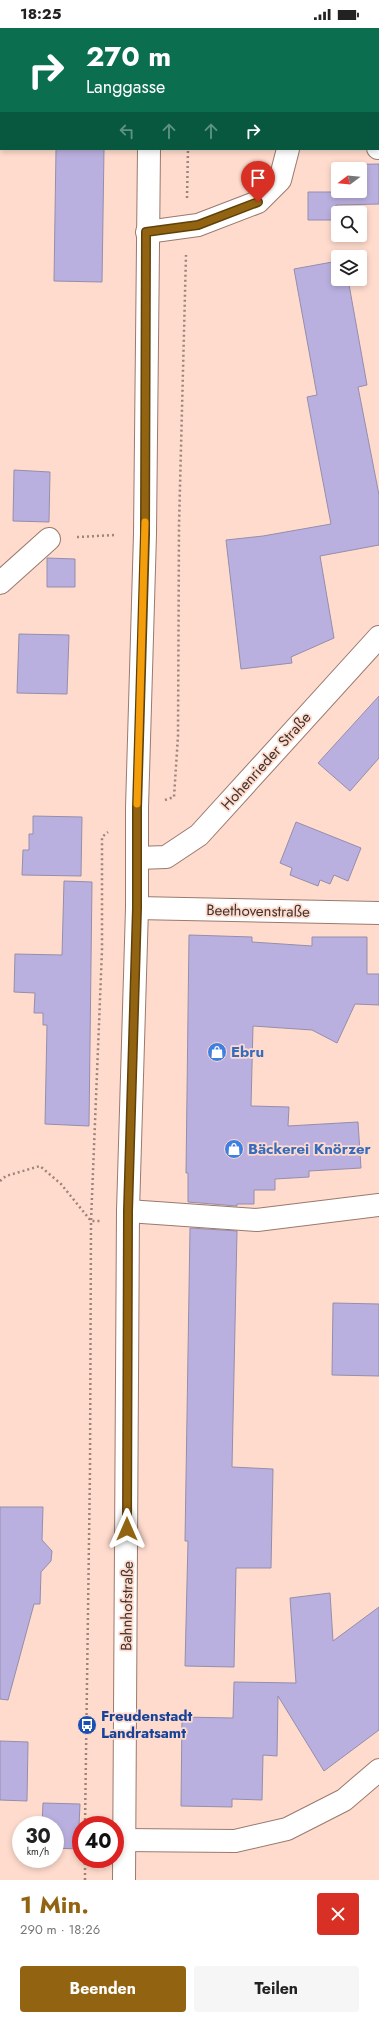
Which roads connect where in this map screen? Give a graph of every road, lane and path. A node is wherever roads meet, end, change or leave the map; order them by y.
1 (149, 150) edge
2 (188, 150) edge
3 (288, 150) edge
4 (187, 227) junction
5 (146, 232) junction
6 (145, 534) junction
7 (49, 539) joint
8 (0, 583) edge
9 (379, 637) edge
10 (137, 808) junction
11 (137, 858) junction
12 (137, 908) junction
13 (379, 913) edge
14 (0, 1181) edge
15 (379, 1204) edge
16 (128, 1216) junction
17 (91, 1221) junction
18 (379, 1770) edge
19 (85, 1816) edge
20 (124, 1840) joint
21 (85, 1868) edge
22 (124, 1868) edge
23 (85, 1880) edge
24 (124, 1880) edge

1 - 5 street, Bahnhofstraße
2 - 4 path
3 - 4 street
4 - 5 street
4 - 10 path
5 - 6 street, Bahnhofstraße
6 - 7 path
6 - 10 street, Bahnhofstraße
7 - 8 street
9 - 11 street, Hohenrieder Straße
10 - 11 street, Bahnhofstraße
10 - 17 path
11 - 12 street, Bahnhofstraße
12 - 13 street, Beethovenstraße
12 - 16 street, Bahnhofstraße
14 - 17 path
15 - 16 street
16 - 17 path
16 - 20 street, Bahnhofstraße
17 - 19 path
18 - 20 street
21 - 23 path
22 - 24 street, Bahnhofstraße

